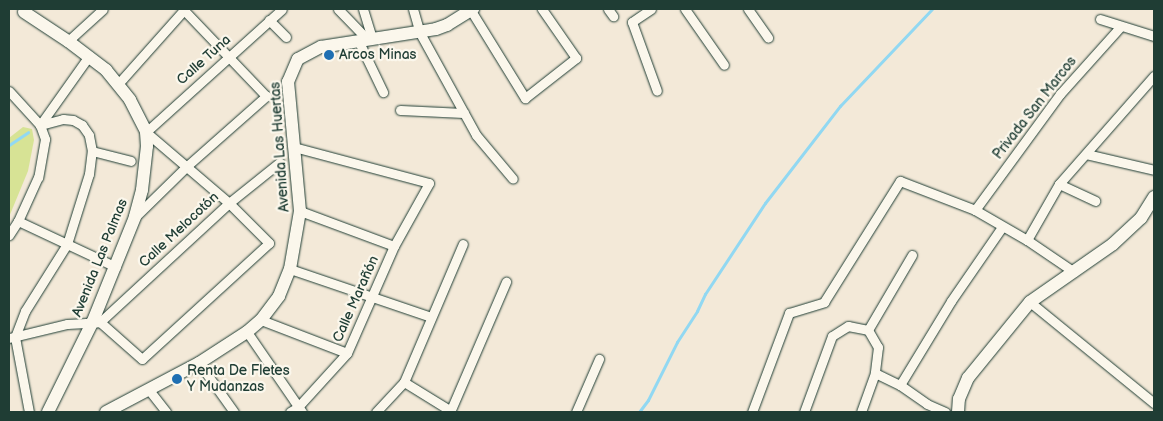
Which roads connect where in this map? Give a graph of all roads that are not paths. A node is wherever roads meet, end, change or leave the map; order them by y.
1 (103, 9) edge
2 (185, 9) edge
3 (282, 9) edge
4 (338, 9) edge
5 (363, 9) edge
6 (413, 9) edge
7 (471, 9) edge
8 (542, 9) edge
9 (651, 9) edge
10 (685, 9) edge
11 (748, 9) edge
12 (23, 10) edge
13 (1100, 19) dead end
14 (269, 20) junction
15 (1122, 26) junction
16 (420, 33) junction
17 (1154, 36) edge
18 (286, 37) dead end
19 (768, 38) dead end
20 (366, 39) junction
21 (68, 40) junction
22 (229, 55) junction
23 (89, 56) junction
24 (724, 65) dead end
25 (1154, 76) edge
26 (118, 84) junction
27 (9, 91) edge
28 (383, 92) dead end
29 (657, 92) dead end
30 (400, 110) dead end
31 (464, 114) junction
32 (40, 125) junction
33 (146, 132) junction
34 (294, 147) junction
35 (92, 151) junction
36 (1086, 154) junction
37 (131, 161) dead end
38 (280, 162) dead end
39 (187, 166) junction
40 (1154, 170) edge
41 (513, 179) dead end
42 (1060, 184) junction
43 (1154, 197) edge
44 (1095, 201) dead end
45 (229, 203) junction
46 (974, 210) junction
47 (300, 212) junction
48 (135, 217) junction
49 (18, 221) junction
50 (1002, 227) junction
51 (9, 235) edge
52 (1027, 240) junction
53 (67, 244) junction
54 (463, 244) dead end
55 (394, 246) junction
56 (912, 255) dead end
57 (116, 267) junction
58 (290, 269) junction
59 (1074, 272) junction
60 (506, 282) dead end
61 (372, 298) junction
62 (1030, 302) junction
63 (431, 317) junction
64 (261, 320) junction
65 (97, 321) junction
66 (868, 330) junction
67 (247, 332) junction
68 (12, 338) edge
69 (347, 353) junction
70 (599, 359) dead end
71 (199, 363) junction
72 (875, 372) junction
73 (404, 382) junction
74 (900, 386) junction
75 (149, 390) junction
76 (1154, 403) edge
77 (296, 411) edge
78 (29, 412) edge
79 (48, 412) edge
80 (106, 412) edge
81 (166, 412) edge
82 (234, 412) edge
83 (376, 412) edge
84 (450, 412) edge
85 (576, 412) edge
86 (752, 412) edge
87 (804, 412) edge
88 (861, 412) edge
89 (945, 412) edge
90 (958, 412) edge

1 - 21 street
2 - 22 street
2 - 26 street
3 - 14 street, Calle Tuna
4 - 20 street
5 - 20 street
6 - 16 street
7 - 8 street
7 - 16 street, Avenida Las Huertas
9 - 29 street
10 - 24 street
11 - 19 street
12 - 21 street, Avenida Las Palmas
13 - 15 street
14 - 18 street
14 - 22 street, Calle Tuna
15 - 17 street
15 - 46 street, Privada San Marcos
16 - 20 street, Avenida Las Huertas
16 - 31 street
20 - 28 street
20 - 34 street, Avenida Las Huertas
21 - 23 street, Avenida Las Palmas
22 - 33 street, Calle Tuna
22 - 39 street
23 - 26 street, Avenida Las Palmas
23 - 32 street
25 - 36 street
26 - 33 street, Avenida Las Palmas
27 - 32 street
30 - 31 street
31 - 41 street
32 - 35 street
32 - 49 street
33 - 39 street
33 - 48 street, Avenida Las Palmas
34 - 47 street, Avenida Las Huertas
34 - 55 street, Calle Marañón
35 - 37 street
35 - 53 street
36 - 40 street
36 - 42 street
38 - 45 street, Calle Melocotón
39 - 45 street
39 - 48 street
42 - 44 street
42 - 52 street
43 - 59 street
45 - 65 street, Calle Melocotón
45 - 65 street
46 - 50 street
46 - 86 street
47 - 55 street
47 - 58 street, Avenida Las Huertas
48 - 57 street, Avenida Las Palmas
49 - 51 street
49 - 53 street
50 - 52 street
50 - 74 street
52 - 59 street
53 - 57 street
53 - 68 street
54 - 63 street
55 - 61 street, Calle Marañón
56 - 66 street
57 - 65 street, Avenida Las Palmas
58 - 61 street
58 - 64 street, Avenida Las Huertas
59 - 62 street
60 - 84 street
61 - 63 street
61 - 69 street, Calle Marañón
62 - 76 street
62 - 90 street
63 - 73 street
64 - 67 street, Avenida Las Huertas
64 - 69 street
65 - 68 street
65 - 79 street, Avenida Las Palmas
66 - 72 street
66 - 87 street
67 - 71 street, Avenida Las Huertas
67 - 77 street
68 - 78 street
69 - 77 street, Calle Marañón
70 - 85 street
71 - 75 street, Avenida Las Huertas
71 - 82 street
72 - 74 street
72 - 88 street
73 - 83 street
73 - 84 street
74 - 89 street
75 - 80 street, Avenida Las Huertas
75 - 81 street

